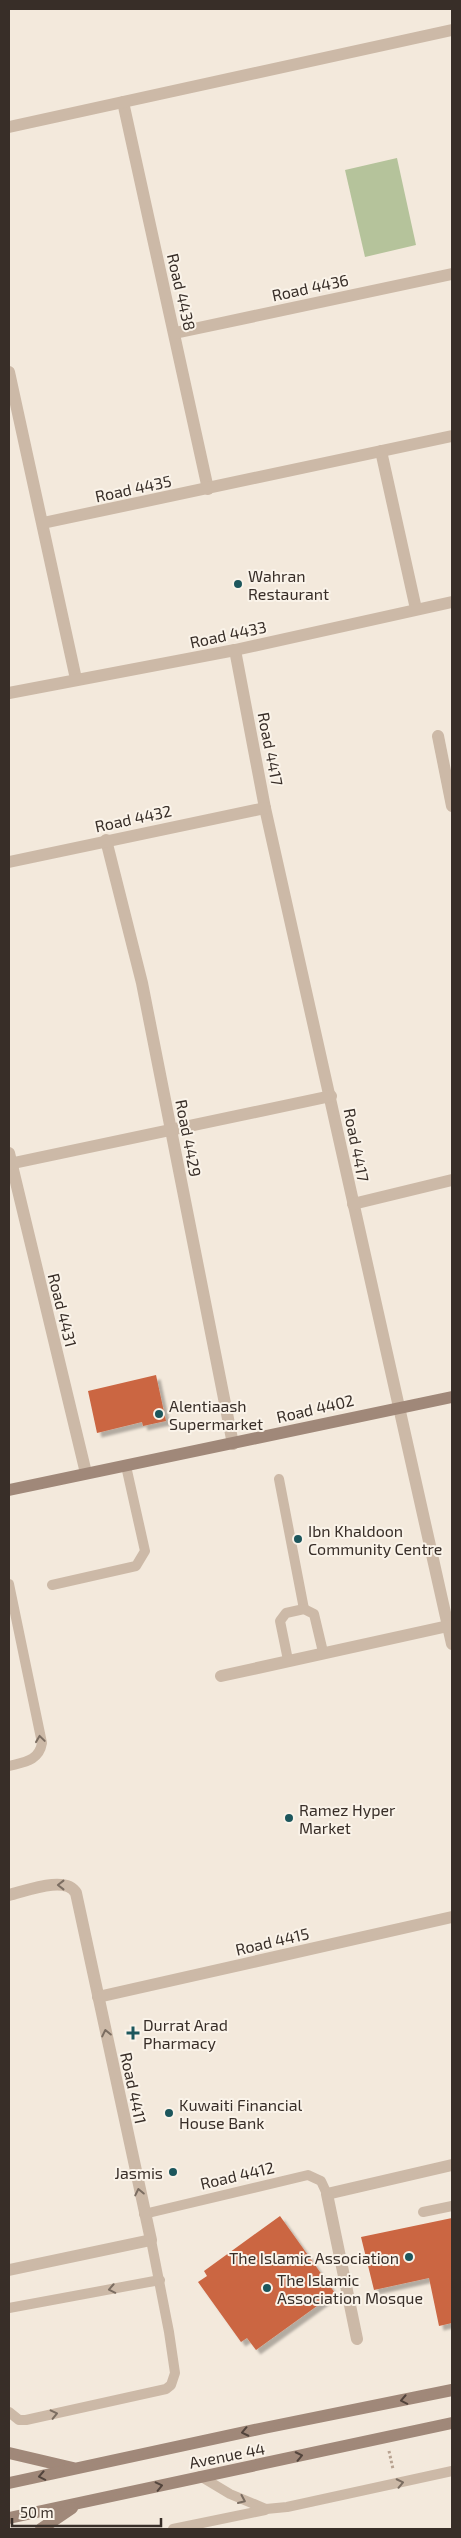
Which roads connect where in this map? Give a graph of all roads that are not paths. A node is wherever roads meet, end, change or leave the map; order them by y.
1 (452, 30) edge
2 (123, 102) junction
3 (9, 127) edge
4 (452, 274) edge
5 (175, 333) junction
6 (9, 372) edge
7 (452, 436) edge
8 (381, 451) junction
9 (208, 489) junction
10 (43, 523) junction
11 (452, 602) edge
12 (416, 609) junction
13 (236, 650) junction
14 (76, 679) junction
15 (9, 693) edge
16 (438, 736) dead end
17 (449, 778) edge
18 (452, 806) edge
19 (265, 808) junction
20 (106, 840) junction
21 (9, 862) edge
22 (331, 1096) junction
23 (171, 1130) junction
24 (10, 1160) edge
25 (452, 1180) edge
26 (353, 1204) junction
27 (452, 1396) edge
28 (399, 1407) junction
29 (233, 1444) junction
30 (126, 1466) junction
31 (86, 1474) junction
32 (279, 1480) dead end
33 (9, 1490) edge
34 (9, 1584) edge
35 (52, 1585) dead end
36 (304, 1609) junction
37 (448, 1626) junction
38 (452, 1644) edge
39 (323, 1652) junction
40 (288, 1660) junction
41 (221, 1676) dead end
42 (9, 1766) edge
43 (9, 1895) edge
44 (452, 1917) edge
45 (98, 1997) junction
46 (452, 2165) edge
47 (327, 2194) junction
48 (452, 2206) edge
49 (423, 2212) dead end
50 (144, 2214) junction
51 (151, 2240) junction
52 (9, 2270) edge
53 (160, 2280) junction
54 (9, 2308) edge
55 (357, 2339) dead end
56 (452, 2390) edge
57 (9, 2412) edge
58 (452, 2423) edge
59 (9, 2453) edge
60 (78, 2469) junction
61 (452, 2471) edge
62 (200, 2476) junction
63 (9, 2483) edge
64 (81, 2503) junction
65 (266, 2509) junction
66 (9, 2518) edge
67 (42, 2529) edge
68 (173, 2529) edge

1 - 2 street
2 - 3 street
2 - 5 street, Road 4438
4 - 5 street, Road 4436
5 - 9 street, Road 4438
6 - 10 street
7 - 8 street, Road 4435
8 - 9 street, Road 4435
8 - 12 street
9 - 10 street, Road 4435
10 - 14 street
11 - 12 street, Road 4433
12 - 13 street, Road 4433
13 - 14 street, Road 4433
13 - 19 street, Road 4417
14 - 15 street, Road 4433
16 - 17 street
17 - 18 street
19 - 20 street, Road 4432
19 - 22 street, Road 4417
20 - 21 street, Road 4432
20 - 23 street, Road 4429
22 - 23 street
22 - 26 street, Road 4417
23 - 24 street
23 - 29 street, Road 4429
24 - 31 street, Road 4431
25 - 26 street
26 - 28 street, Road 4417
27 - 28 main road, Road 4402
28 - 29 main road, Road 4402
28 - 37 street, Road 4417
29 - 30 main road, Road 4402
30 - 31 main road, Road 4402
30 - 35 lane
31 - 33 main road, Road 4402
32 - 36 lane
42 -> 34 lane
36 - 39 lane
36 - 40 lane
37 - 38 street, Road 4417
37 - 39 street
39 - 40 street
40 - 41 street
45 -> 43 street, Road 4411
44 - 45 street, Road 4415
50 -> 45 street, Road 4411
46 - 47 street
47 - 50 lane, Road 4412
47 - 55 street, Road 4412
48 - 49 lane
50 - 51 street, Road 4411
51 - 52 street
51 - 53 lane, Road 4411
53 -> 54 lane
57 -> 53 lane, Road 4411
56 -> 60 main road, Avenue 44
62 -> 58 main road, Avenue 44
59 - 60 main road
60 -> 63 main road, Avenue 44
65 -> 61 lane
64 -> 62 main road, Avenue 44
62 -> 65 lane
64 - 66 main road, Avenue 44
64 - 67 main road
65 - 68 lane

